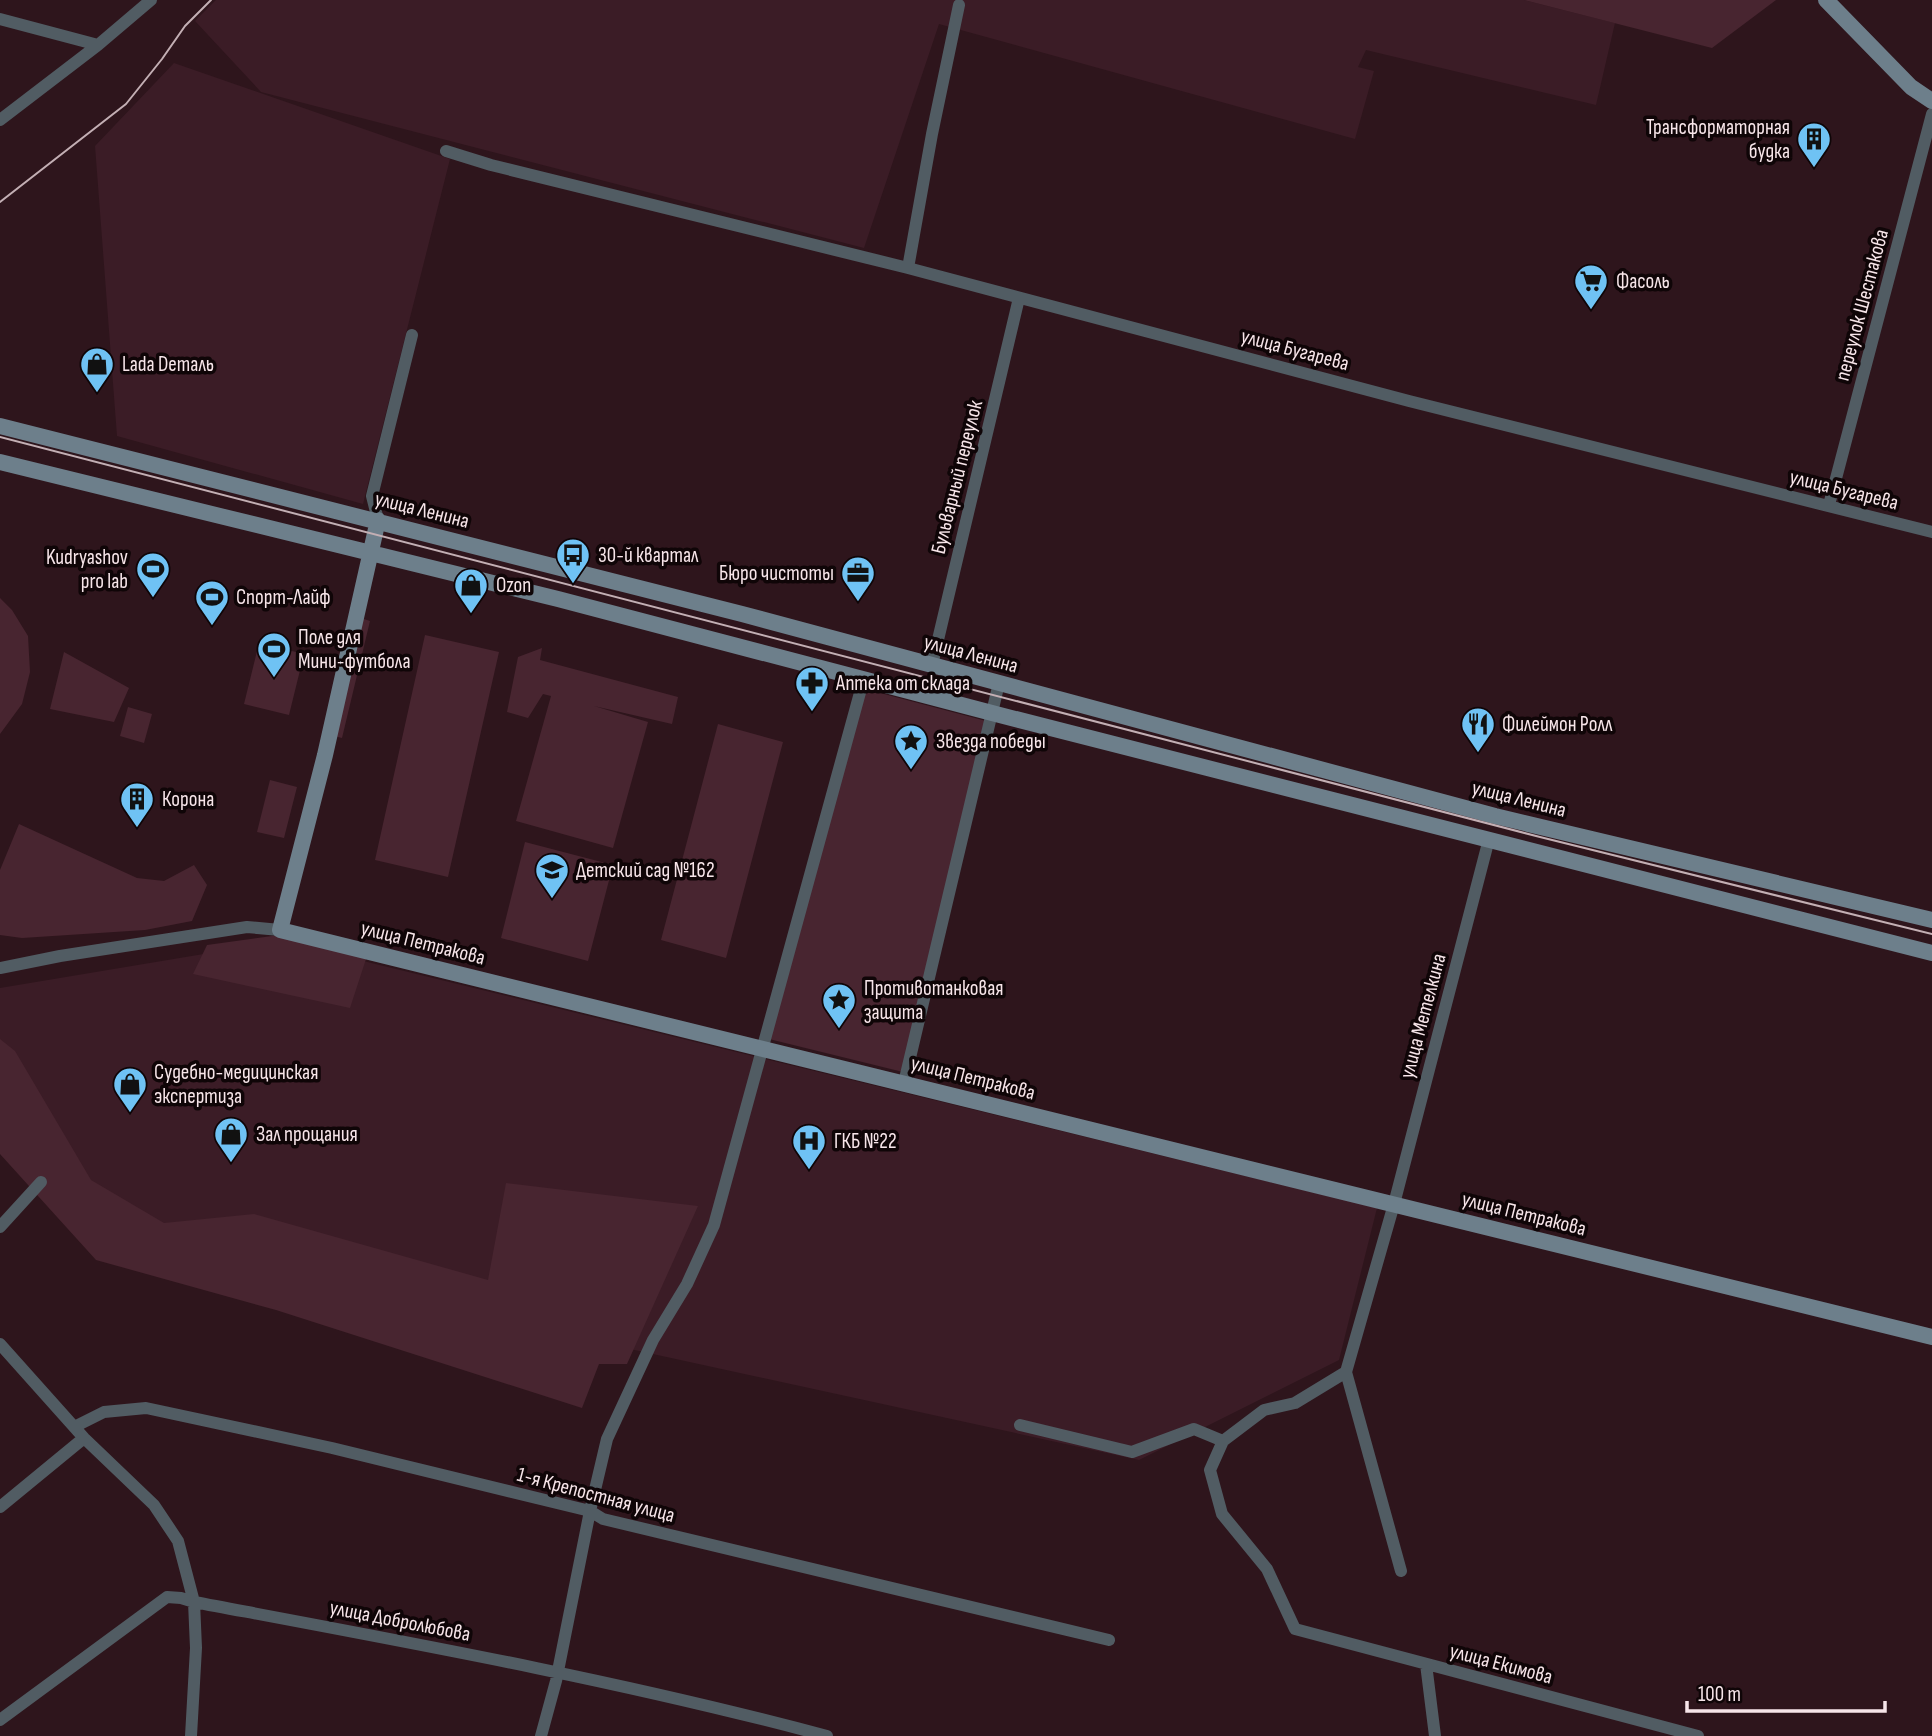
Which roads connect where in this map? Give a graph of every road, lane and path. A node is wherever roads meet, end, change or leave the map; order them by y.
1 (151, 0) edge
2 (1826, 0) edge
3 (959, 5) dead end
4 (0, 19) edge
5 (98, 45) junction
6 (1932, 101) edge
7 (1932, 114) edge
8 (0, 120) edge
9 (446, 151) dead end
10 (908, 268) junction
11 (1019, 298) junction
12 (412, 335) dead end
13 (0, 426) edge
14 (0, 462) edge
15 (1829, 506) junction
16 (377, 520) junction
17 (1932, 532) edge
18 (371, 553) junction
19 (932, 665) junction
20 (864, 678) junction
21 (999, 683) junction
22 (992, 713) junction
23 (1489, 839) junction
24 (1932, 920) edge
25 (281, 930) junction
26 (1932, 953) edge
27 (0, 968) edge
28 (763, 1048) junction
29 (904, 1083) junction
30 (41, 1182) dead end
31 (1394, 1204) junction
32 (0, 1227) edge
33 (1932, 1336) edge
34 (0, 1344) edge
35 (1346, 1372) junction
36 (1020, 1425) dead end
37 (74, 1427) junction
38 (84, 1438) junction
39 (1223, 1441) junction
40 (0, 1507) edge
41 (590, 1511) junction
42 (1401, 1571) dead end
43 (194, 1602) junction
44 (1109, 1640) dead end
45 (1426, 1664) junction
46 (558, 1671) junction
47 (0, 1720) edge
48 (191, 1736) edge
49 (541, 1736) edge
50 (827, 1736) edge
51 (1435, 1736) edge
52 (1698, 1736) edge

1 - 5 street
2 - 6 main road
3 - 10 street
4 - 5 street
5 - 8 street
7 - 15 street, переулок Шестакова
9 - 10 street, улица Бугарева
10 - 11 street, улица Бугарева
11 - 15 street, улица Бугарева
11 - 19 street, Бульварный переулок
12 - 16 street
13 - 16 main road, улица Ленина
14 - 18 main road
15 - 17 street, улица Бугарева
16 - 18 main road
16 - 19 main road, улица Ленина
18 - 20 main road
18 - 25 main road
19 - 21 main road, улица Ленина
20 - 22 main road
20 - 28 street
21 - 22 street
21 - 24 main road, улица Ленина
22 - 23 main road
22 - 29 street
23 - 26 main road
23 - 31 street, улица Метелкина
25 - 27 street, улица Петракова
25 - 28 main road, улица Петракова
28 - 29 main road, улица Петракова
28 - 41 street
29 - 31 main road, улица Петракова
30 - 32 street
31 - 33 main road, улица Петракова
31 - 35 street, улица Метелкина
34 - 37 street
35 - 39 street
35 - 42 street
36 - 39 street
37 - 38 street
37 - 41 street, 1-я Крепостная улица
38 - 40 street
38 - 43 street
39 - 45 street, улица Екимова
41 - 44 street, 1-я Крепостная улица
41 - 46 street
43 - 46 street, улица Добролюбова
43 - 47 street, улица Добролюбова
43 - 48 street
45 - 51 street
45 - 52 street, улица Екимова
46 - 49 street
46 - 50 street, улица Добролюбова

